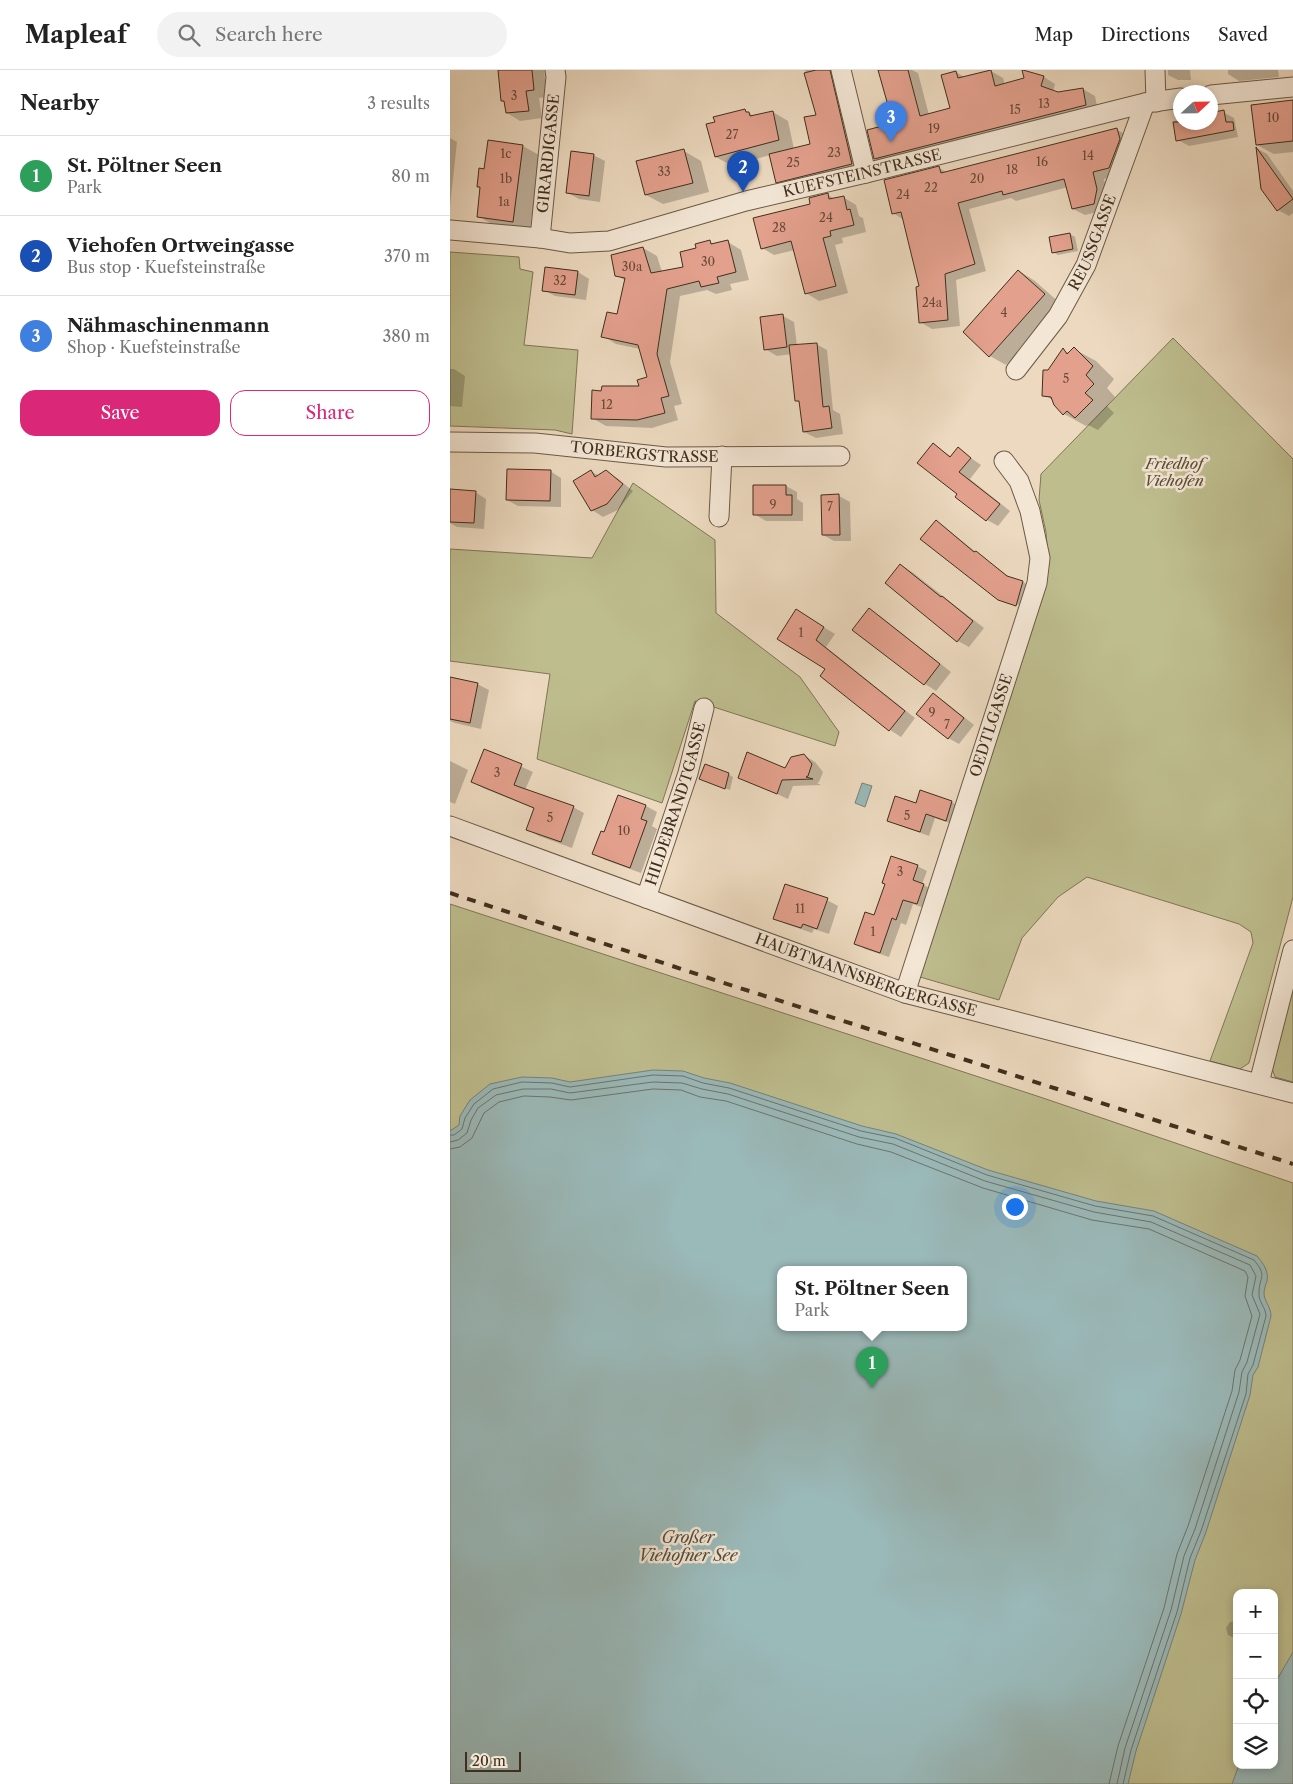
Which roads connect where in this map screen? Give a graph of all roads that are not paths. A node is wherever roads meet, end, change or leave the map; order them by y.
1 (555, 70) edge
2 (841, 70) edge
3 (1154, 70) edge
4 (1293, 87) edge
5 (1218, 94) edge
6 (1173, 99) edge
7 (1150, 102) junction
8 (866, 173) junction
9 (450, 230) edge
10 (540, 238) junction
11 (1016, 370) dead end
12 (450, 442) edge
13 (722, 456) junction
14 (840, 456) dead end
15 (1004, 461) dead end
16 (719, 517) dead end
17 (704, 708) dead end
18 (450, 826) edge
19 (646, 898) junction
20 (1293, 950) edge
21 (905, 992) junction
22 (1259, 1083) junction
23 (1293, 1093) edge

1 - 10 street, GIRARDIGASSE
2 - 8 street
3 - 7 street
4 - 5 street
6 - 7 street, KUEFSTEINSTRASSE
7 - 8 street, KUEFSTEINSTRASSE
7 - 11 street, REUSSGASSE
8 - 10 street, KUEFSTEINSTRASSE
9 - 10 street, KUEFSTEINSTRASSE
12 - 13 street, TORBERGSTRASSE
13 - 14 street, TORBERGSTRASSE
13 - 16 street
15 - 21 street, OEDTLGASSE
17 - 19 street, HILDEBRANDTGASSE
18 - 19 street, HAUBTMANNSBERGERGASSE
19 - 21 street, HAUBTMANNSBERGERGASSE
20 - 22 street
21 - 22 street, HAUBTMANNSBERGERGASSE
22 - 23 street, HAUBTMANNSBERGERGASSE

